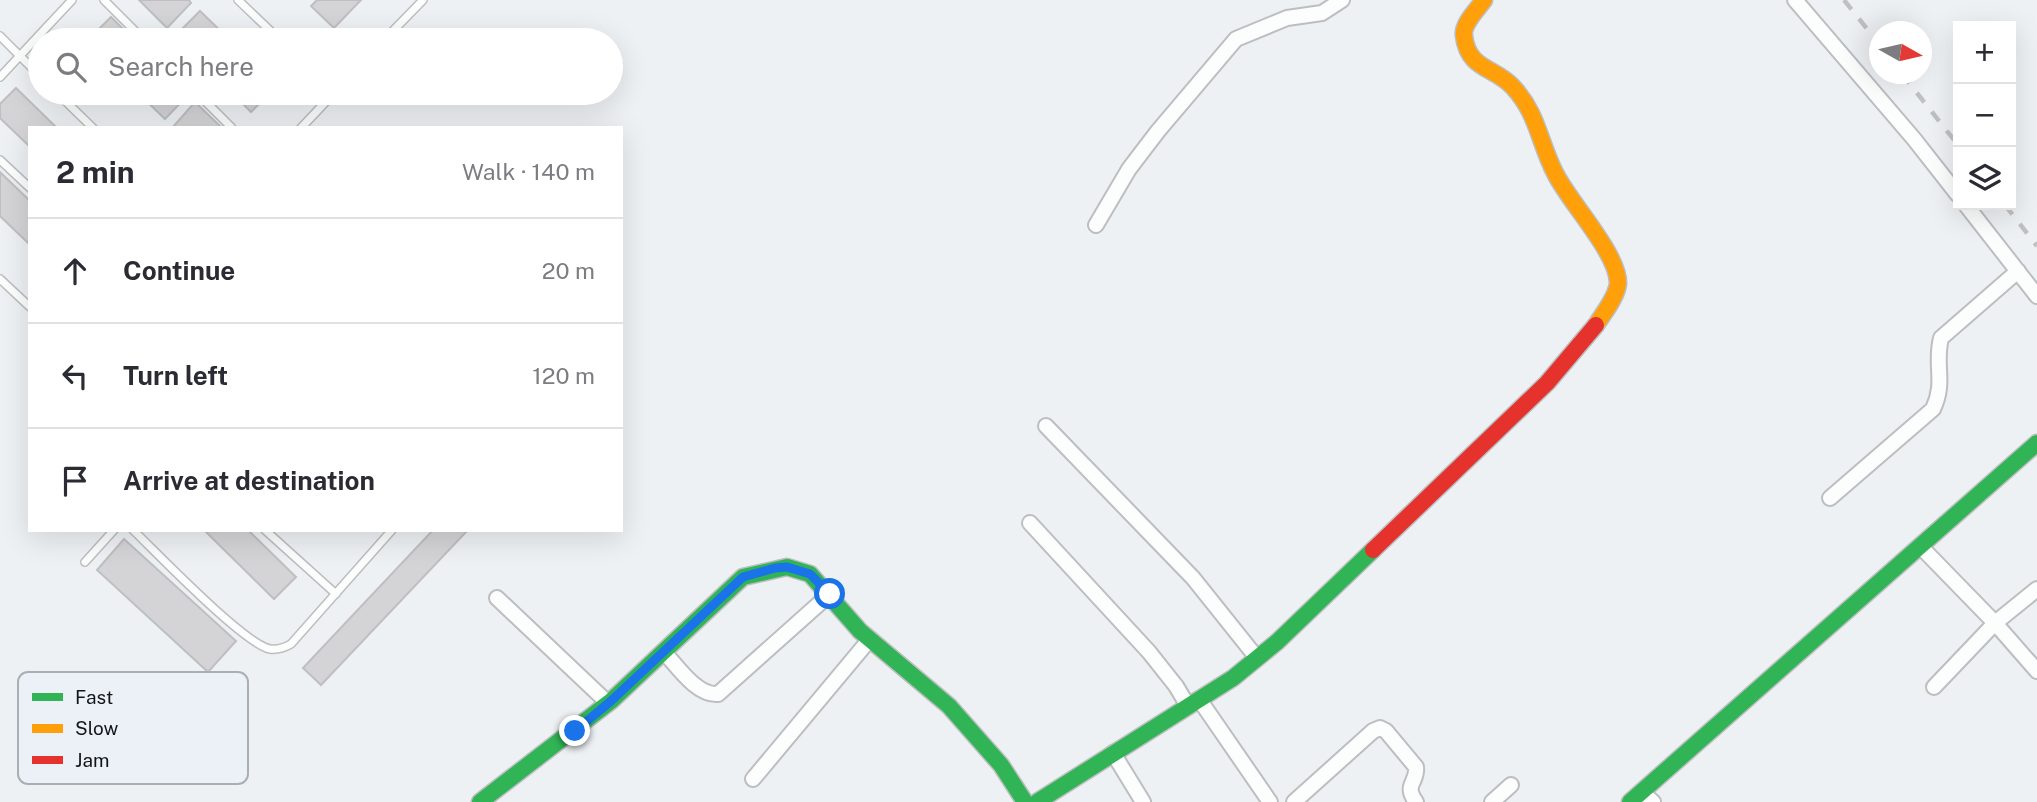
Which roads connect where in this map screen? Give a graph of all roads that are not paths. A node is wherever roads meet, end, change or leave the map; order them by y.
1 (72, 0) edge
2 (104, 0) edge
3 (238, 0) edge
4 (422, 0) edge
5 (1342, 0) edge
6 (1484, 0) edge
7 (1795, 0) edge
8 (46, 28) edge
9 (133, 28) edge
10 (267, 28) edge
11 (395, 28) edge
12 (0, 36) edge
13 (28, 47) edge
14 (20, 56) junction
15 (28, 64) edge
16 (0, 77) edge
17 (69, 105) edge
18 (209, 105) edge
19 (323, 105) edge
20 (91, 126) edge
21 (230, 126) edge
22 (303, 126) edge
23 (0, 160) edge
24 (28, 186) edge
25 (1953, 189) edge
26 (1970, 210) edge
27 (1096, 225) dead end
28 (2018, 271) junction
29 (0, 279) edge
30 (2037, 296) edge
31 (28, 305) edge
32 (1046, 426) dead end
33 (2037, 443) edge
34 (1830, 498) dead end
35 (1030, 523) dead end
36 (112, 532) edge
37 (135, 532) edge
38 (267, 532) edge
39 (390, 532) edge
40 (1921, 547) junction
41 (85, 562) dead end
42 (2037, 589) edge
43 (336, 594) junction
44 (830, 594) junction
45 (496, 598) dead end
46 (1995, 623) junction
47 (870, 639) junction
48 (664, 652) junction
49 (1257, 658) junction
50 (2037, 671) edge
51 (1934, 687) dead end
52 (1193, 702) junction
53 (608, 703) junction
54 (1113, 753) junction
55 (753, 779) dead end
56 (1511, 785) dead end
57 (1641, 799) edge
58 (480, 802) edge
59 (1025, 802) edge
60 (1037, 802) edge
61 (1143, 802) edge
62 (1270, 802) edge
63 (1294, 802) edge
64 (1416, 802) edge
65 (1492, 802) edge

1 - 8 lane
2 - 9 lane
3 - 10 lane
4 - 11 lane
5 - 27 street
6 - 49 street
7 - 25 street
12 - 14 lane
13 - 14 lane
14 - 15 lane
14 - 16 lane
17 - 20 lane
18 - 21 lane
19 - 22 lane
23 - 24 lane
26 - 28 street
28 - 30 street
28 - 34 street
29 - 31 lane
32 - 49 street
33 - 40 street
35 - 52 street
36 - 41 lane
37 - 43 lane
38 - 43 lane
39 - 43 lane
40 - 46 street
40 - 57 street
42 - 46 street
44 - 47 street
44 - 48 street
44 - 48 street
45 - 53 street
46 - 50 street
46 - 51 street
47 - 55 street
47 - 59 street
48 - 53 street
49 - 52 street
52 - 54 street
52 - 62 street
53 - 58 street
54 - 60 street
54 - 61 street
56 - 65 street
63 - 64 street

